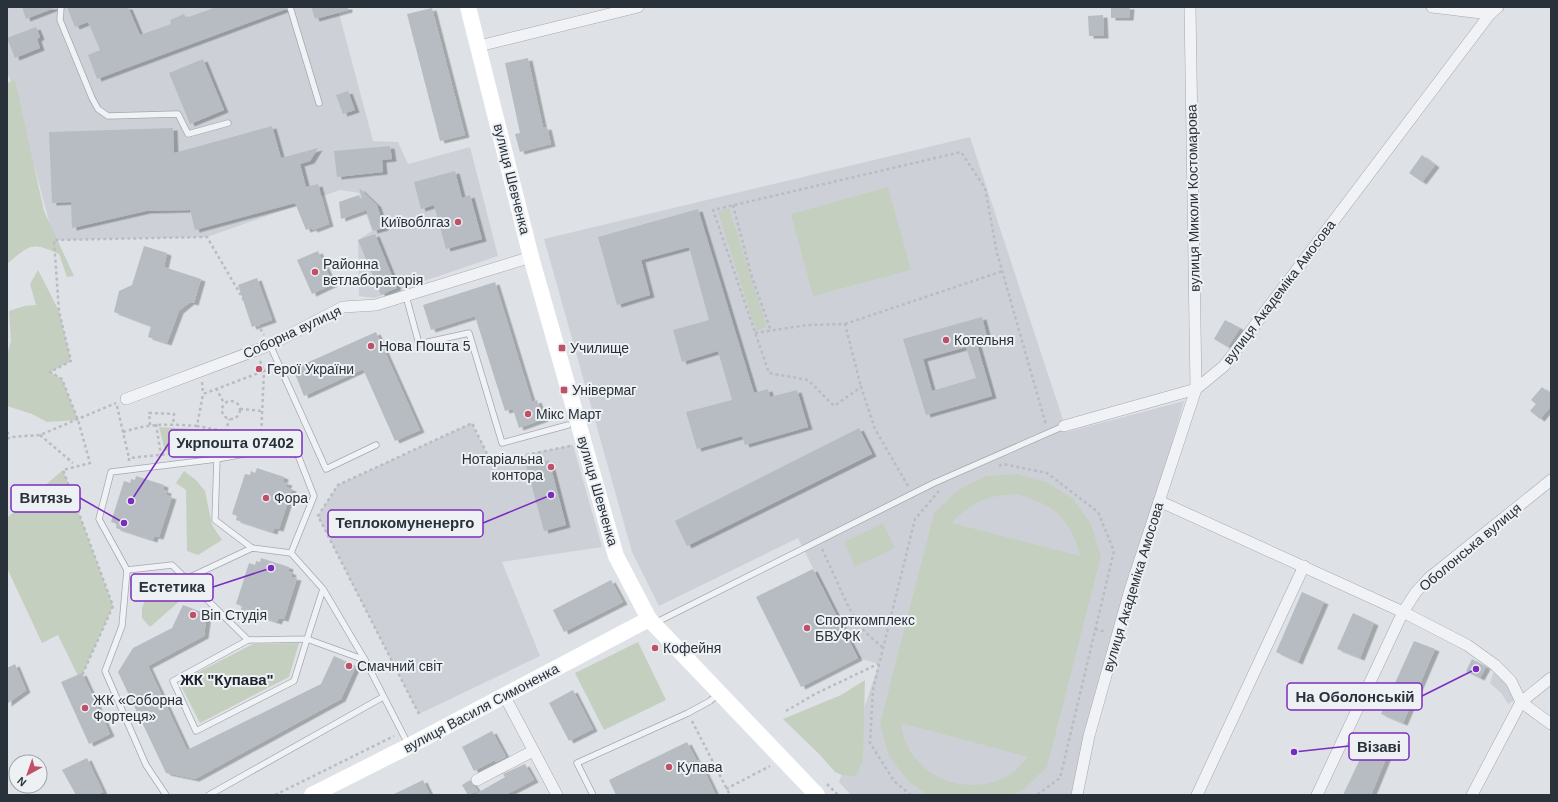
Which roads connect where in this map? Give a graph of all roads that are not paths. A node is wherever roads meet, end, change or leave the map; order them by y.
1 (61, 7) edge
2 (290, 7) edge
3 (468, 7) edge
4 (638, 7) edge
5 (1190, 7) edge
6 (1432, 7) edge
7 (1494, 11) edge
8 (478, 46) junction
9 (319, 103) dead end
10 (228, 123) dead end
11 (531, 257) junction
12 (406, 296) junction
13 (270, 346) junction
14 (1196, 389) junction
15 (121, 401) road end
16 (568, 425) dead end
17 (1064, 426) joint
18 (376, 445) dead end
19 (217, 459) junction
20 (1551, 480) edge
21 (1159, 501) junction
22 (252, 548) junction
23 (291, 553) junction
24 (1304, 566) junction
25 (127, 570) junction
26 (186, 580) junction
27 (323, 588) junction
28 (1403, 612) junction
29 (651, 621) junction
30 (307, 639) junction
31 (248, 640) junction
32 (366, 660) junction
33 (1551, 678) edge
34 (719, 694) junction
35 (504, 695) junction
36 (383, 697) junction
37 (1521, 702) junction
38 (1551, 724) edge
39 (409, 746) junction
40 (533, 751) junction
41 (477, 780) dead end
42 (166, 795) edge
43 (209, 795) edge
44 (312, 795) edge
45 (557, 795) edge
46 (593, 795) edge
47 (817, 795) edge
48 (1077, 795) edge
49 (1197, 795) edge
50 (1317, 795) edge
51 (1472, 795) edge

1 - 10 lane
2 - 9 lane
3 - 8 street, вулиця Шевченка
4 - 8 street
5 - 14 street, вулиця Миколи Костомарова
6 - 7 street
7 - 14 street, вулиця Академіка Амосова
8 - 11 street, вулиця Шевченка
11 - 12 street, Соборна вулиця
11 - 29 street, вулиця Шевченка
12 - 13 street, Соборна вулиця
12 - 16 lane
13 - 15 street, Соборна вулиця
13 - 18 lane
14 - 17 street
14 - 21 street, вулиця Академіка Амосова
17 - 29 lane
19 - 22 lane
19 - 23 lane
19 - 25 lane
20 - 28 street, Оболонська вулиця
21 - 24 street
21 - 48 street, вулиця Академіка Амосова
22 - 23 lane
22 - 26 lane
23 - 27 lane
24 - 28 street
24 - 49 street
25 - 26 lane
25 - 42 lane
26 - 31 lane
27 - 30 lane
27 - 32 lane
28 - 37 street
28 - 50 street, Оболонська вулиця
29 - 34 street, вулиця Шевченка
29 - 35 street, вулиця Василя Симоненка
30 - 31 lane
30 - 31 lane
30 - 32 lane
32 - 36 lane
33 - 37 street
34 - 46 lane
34 - 47 street, вулиця Шевченка
35 - 39 street, вулиця Василя Симоненка
35 - 40 street
36 - 39 lane
36 - 43 lane
37 - 38 street
37 - 51 street
39 - 44 street, вулиця Василя Симоненка
40 - 41 street
40 - 45 street

